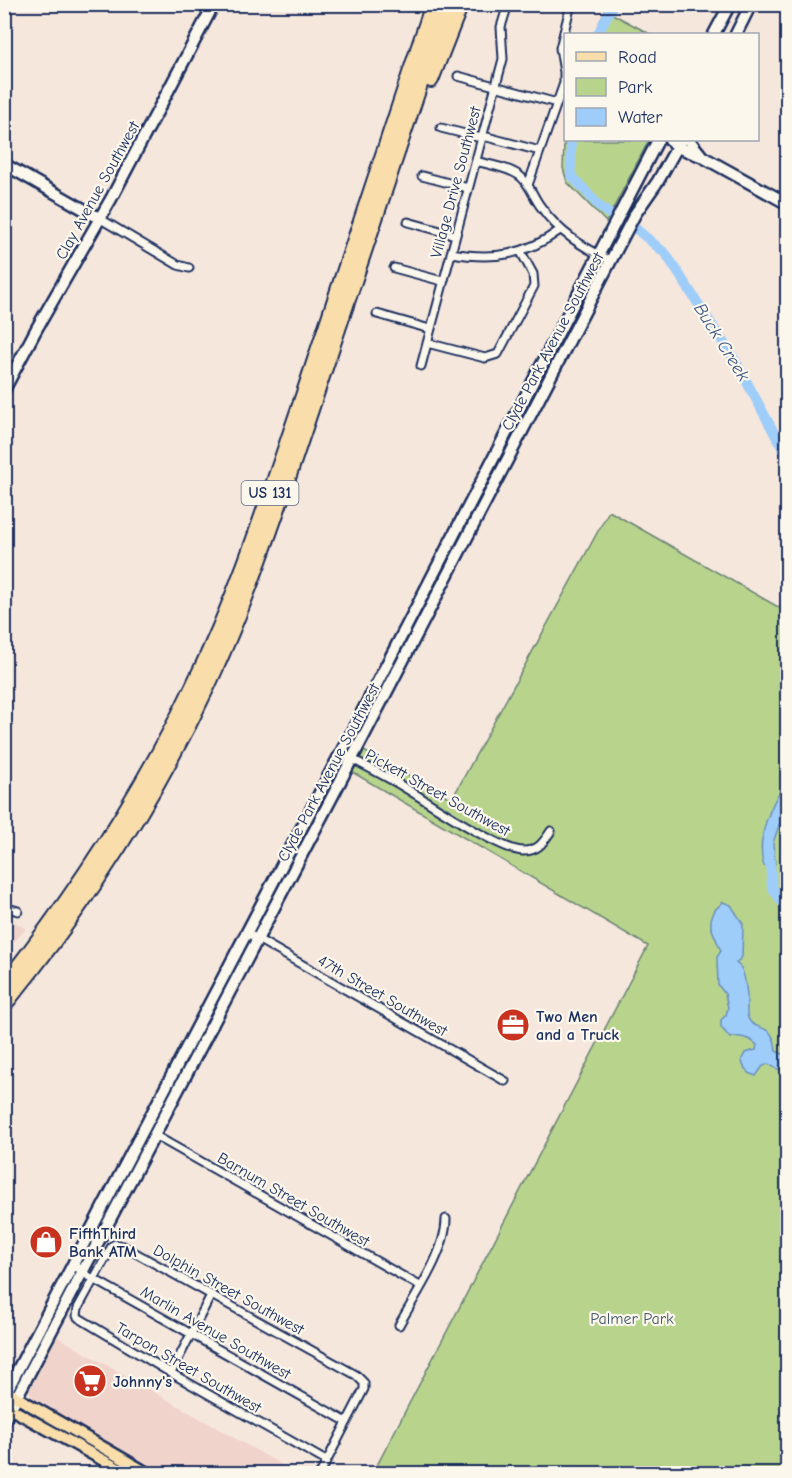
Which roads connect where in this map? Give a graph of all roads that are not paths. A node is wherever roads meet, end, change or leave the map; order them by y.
1 (214, 4) edge
2 (426, 4) edge
3 (433, 4) edge
4 (447, 4) edge
5 (461, 4) edge
6 (508, 4) edge
7 (571, 4) edge
8 (730, 4) edge
9 (751, 4) edge
10 (723, 16) junction
11 (714, 33) edge
12 (737, 33) edge
13 (737, 33) edge
14 (458, 76) dead end
15 (495, 86) junction
16 (557, 103) junction
17 (397, 112) junction
18 (441, 128) dead end
19 (482, 137) junction
20 (657, 141) edge
21 (690, 141) edge
22 (676, 142) edge
23 (540, 151) junction
24 (701, 156) junction
25 (476, 161) junction
26 (4, 164) edge
27 (422, 176) dead end
28 (528, 185) junction
29 (468, 188) junction
30 (382, 198) junction
31 (788, 204) edge
32 (99, 218) junction
33 (408, 222) dead end
34 (560, 230) junction
35 (455, 235) junction
36 (521, 252) junction
37 (451, 253) junction
38 (599, 255) junction
39 (610, 261) junction
40 (189, 268) dead end
41 (394, 268) dead end
42 (442, 281) junction
43 (377, 314) dead end
44 (430, 329) junction
45 (427, 343) junction
46 (421, 366) dead end
47 (4, 390) edge
48 (519, 411) junction
49 (529, 417) junction
50 (444, 554) junction
51 (455, 560) junction
52 (369, 700) junction
53 (380, 706) junction
54 (341, 753) junction
55 (352, 759) junction
56 (552, 831) dead end
57 (4, 907) edge
58 (18, 911) dead end
59 (247, 933) junction
60 (258, 939) junction
61 (4, 985) edge
62 (4, 1007) edge
63 (193, 1035) junction
64 (192, 1064) junction
65 (505, 1081) dead end
66 (154, 1135) junction
67 (446, 1219) dead end
68 (74, 1264) junction
69 (83, 1273) junction
70 (94, 1279) junction
71 (420, 1286) junction
72 (211, 1295) junction
73 (399, 1325) dead end
74 (191, 1334) junction
75 (171, 1373) junction
76 (5, 1393) edge
77 (17, 1398) junction
78 (8, 1407) edge
79 (4, 1421) edge
80 (346, 1422) junction
81 (326, 1461) junction
82 (144, 1472) edge
83 (128, 1473) edge
84 (320, 1473) edge

1 - 32 main road, Clay Avenue Southwest
2 - 17 highway
3 - 17 highway, US 131
4 - 30 highway, US 131
5 - 30 highway
6 - 15 street, Village Drive Southwest
7 - 16 street
8 - 10 main road
9 - 13 main road
10 - 11 main road
10 - 12 main road
14 - 15 street
15 - 16 street
15 - 19 street, Village Drive Southwest
16 - 23 street
17 - 61 highway, US 131
18 - 19 street
19 - 23 street
19 - 25 street, Village Drive Southwest
20 - 38 main road, Clyde Park Avenue Southwest
21 - 24 main road
22 - 24 main road
22 - 39 main road, Clyde Park Avenue Southwest
23 - 28 street
24 - 31 main road
25 - 28 street
25 - 29 street, Village Drive Southwest
26 - 32 main road
27 - 29 street
28 - 34 street
29 - 35 street, Village Drive Southwest
30 - 62 highway, US 131
32 - 40 street
32 - 47 main road, Clay Avenue Southwest
33 - 35 street
34 - 36 street
34 - 38 street
35 - 37 street, Village Drive Southwest
36 - 37 street
36 - 45 street
37 - 42 street, Village Drive Southwest
38 - 39 street
38 - 48 main road, Clyde Park Avenue Southwest
39 - 49 main road, Clyde Park Avenue Southwest
41 - 42 street
42 - 44 street, Village Drive Southwest
43 - 44 street
44 - 45 street, Village Drive Southwest
45 - 46 street, Village Drive Southwest
48 - 49 main road
48 - 50 main road, Clyde Park Avenue Southwest
49 - 51 main road, Clyde Park Avenue Southwest
50 - 51 main road
50 - 52 main road, Clyde Park Avenue Southwest
51 - 53 main road, Clyde Park Avenue Southwest
52 - 53 main road
52 - 54 main road, Clyde Park Avenue Southwest
53 - 55 main road, Clyde Park Avenue Southwest
54 - 55 street, Pickett Street Southwest
54 - 59 main road, Clyde Park Avenue Southwest
55 - 56 street, Pickett Street Southwest
55 - 60 main road, Clyde Park Avenue Southwest
57 - 58 street
59 - 60 street, 47th Street Southwest
59 - 63 main road, Clyde Park Avenue Southwest
60 - 64 main road, Clyde Park Avenue Southwest
60 - 65 street, 47th Street Southwest
63 - 64 main road
63 - 68 main road, Clyde Park Avenue Southwest
64 - 66 main road, Clyde Park Avenue Southwest
66 - 69 main road, Clyde Park Avenue Southwest
66 - 71 street, Barnum Street Southwest
67 - 71 street
68 - 69 street, Marlin Avenue Southwest
68 - 76 main road, Clyde Park Avenue Southwest
69 - 70 street, Marlin Avenue Southwest
69 - 77 main road, Clyde Park Avenue Southwest
70 - 72 street, Dolphin Street Southwest
70 - 74 street, Marlin Avenue Southwest
70 - 75 street, Tarpon Street Southwest
71 - 73 street
72 - 74 street
72 - 80 street, Dolphin Street Southwest
74 - 75 street
74 - 80 street, Marlin Avenue Southwest
75 - 81 street, Tarpon Street Southwest
76 - 77 main road
77 - 78 main road, Clyde Park Avenue Southwest
77 - 82 main road
78 - 79 main road, Clyde Park Avenue Southwest
78 - 83 main road
80 - 81 street
81 - 84 street

